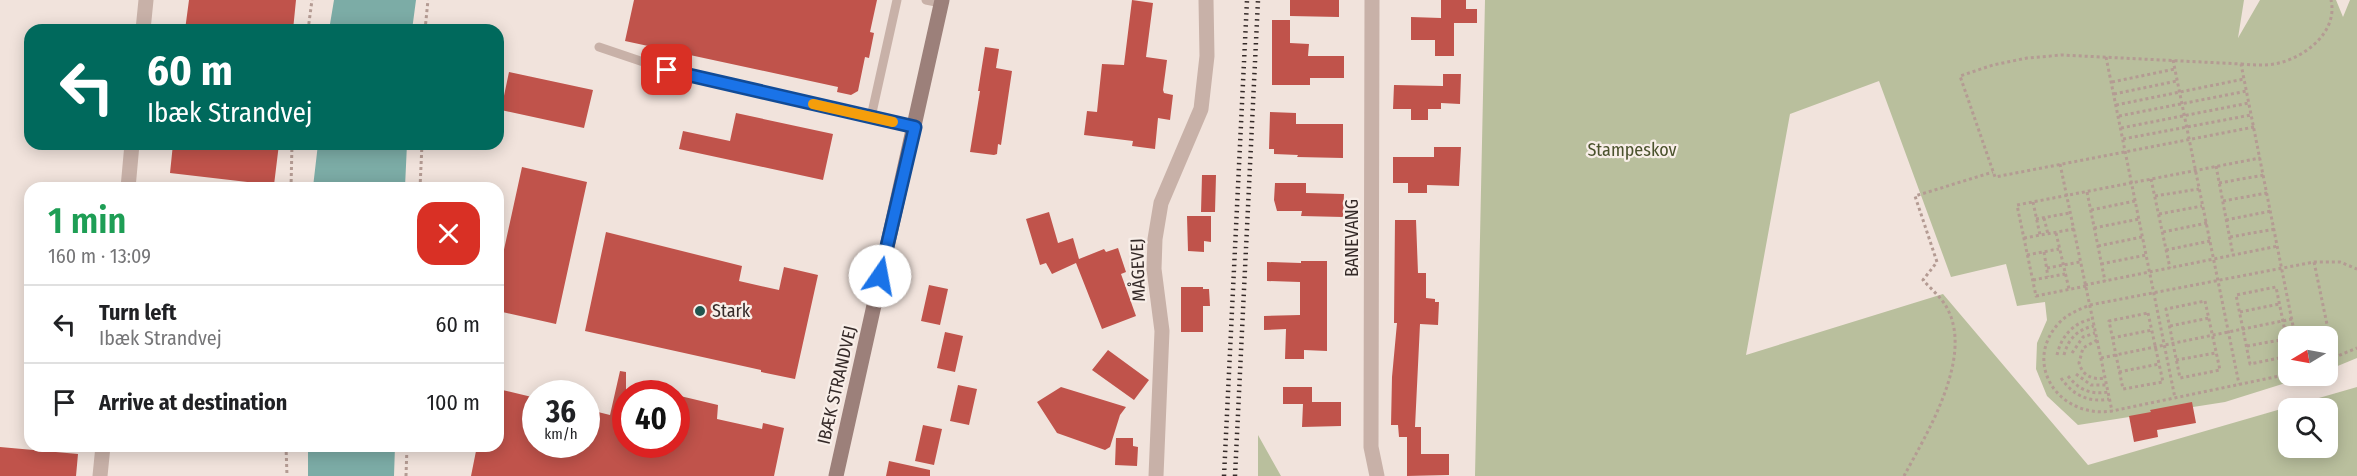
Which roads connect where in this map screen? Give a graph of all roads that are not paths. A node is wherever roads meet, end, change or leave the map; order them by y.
1 (146, 0) edge
2 (897, 0) edge
3 (1206, 0) edge
4 (1372, 0) edge
5 (936, 1) edge
6 (144, 24) edge
7 (599, 47) dead end
8 (871, 117) junction
9 (915, 127) junction
10 (131, 150) edge
11 (129, 182) edge
12 (102, 452) edge
13 (100, 476) edge
14 (836, 476) edge
15 (1156, 476) edge
16 (1377, 476) edge

1 - 6 street
2 - 8 lane
3 - 15 street, MÅGEVEJ
4 - 16 street, BANEVANG
5 - 9 street, IBÆK STRANDVEJ
7 - 8 lane
8 - 9 lane
9 - 14 street, IBÆK STRANDVEJ
10 - 11 street
12 - 13 street

